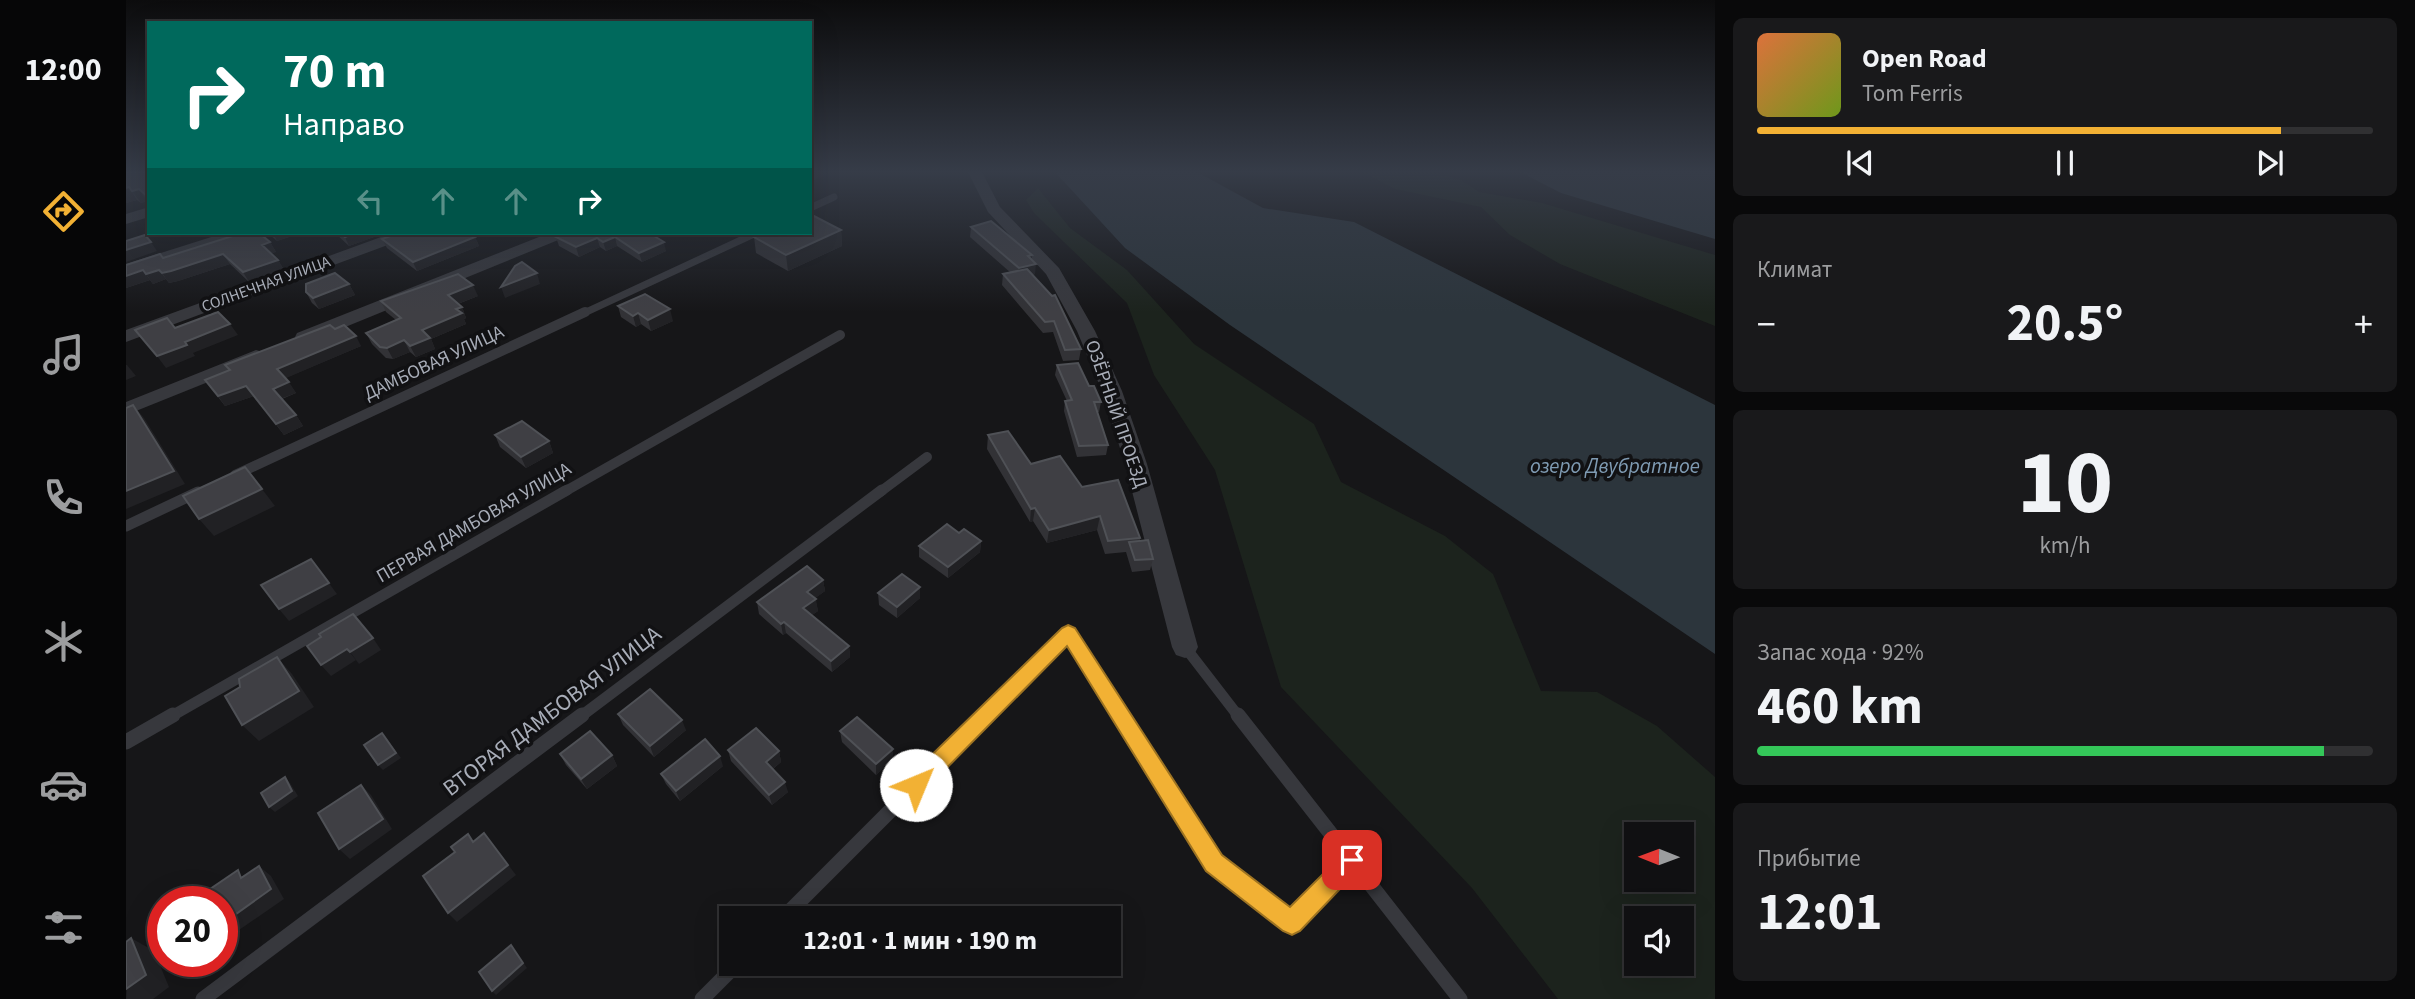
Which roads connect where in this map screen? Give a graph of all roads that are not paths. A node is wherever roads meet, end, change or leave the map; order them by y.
1 (1002, 219) edge
2 (233, 235) edge
3 (401, 235) edge
4 (557, 235) edge
5 (752, 235) edge
6 (126, 269) edge
7 (840, 335) dead end
8 (126, 336) edge
9 (293, 342) edge
10 (267, 352) edge
11 (126, 409) edge
12 (927, 457) dead end
13 (227, 479) edge
14 (214, 485) edge
15 (126, 526) edge
16 (1185, 647) joint
17 (126, 741) edge
18 (1352, 860) junction
19 (795, 906) edge
20 (725, 976) edge
21 (202, 999) edge
22 (702, 999) edge
23 (1460, 999) edge

1 - 16 street, ОЗЁРНЫЙ ПРОЕЗД
2 - 6 street
3 - 8 street, СОЛНЕЧНАЯ УЛИЦА
4 - 9 street
5 - 13 lane, ДАМБОВАЯ УЛИЦА
7 - 17 lane, ПЕРВАЯ ДАМБОВАЯ УЛИЦА
10 - 11 street
12 - 21 lane, ВТОРАЯ ДАМБОВАЯ УЛИЦА
14 - 15 lane
16 - 18 lane
18 - 19 lane
18 - 23 lane
20 - 22 lane

